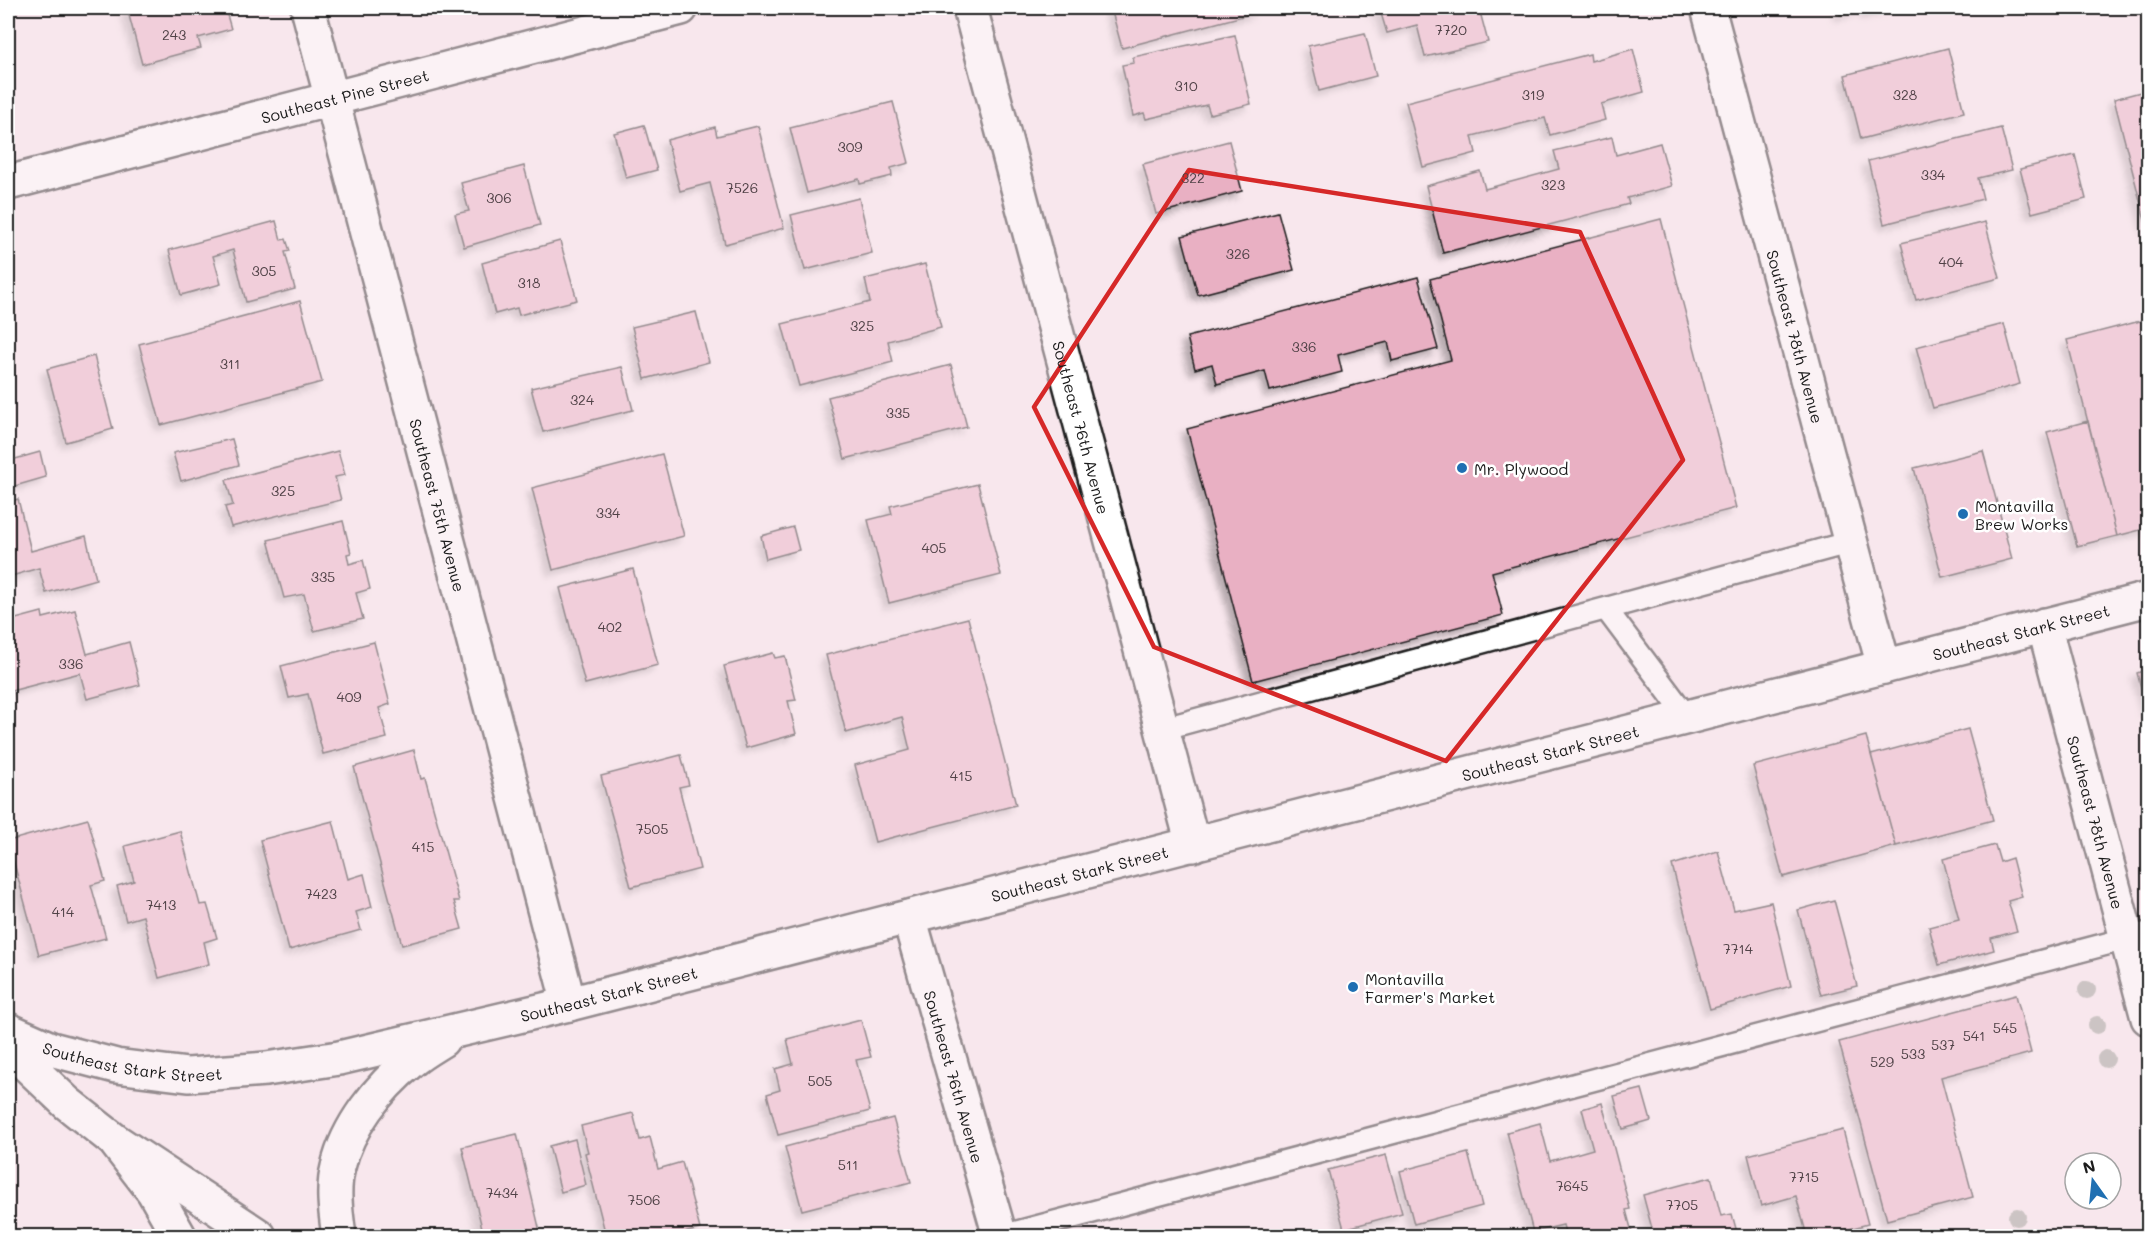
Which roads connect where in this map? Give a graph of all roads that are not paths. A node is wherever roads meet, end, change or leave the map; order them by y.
1 (308, 8) edge
2 (681, 8) edge
3 (970, 8) edge
4 (1708, 8) edge
5 (634, 13) edge
6 (332, 99) junction
7 (8, 183) edge
8 (1851, 542) junction
9 (2148, 599) edge
10 (1606, 609) junction
11 (2044, 625) junction
12 (1884, 666) junction
13 (1687, 717) junction
14 (1162, 729) junction
15 (1193, 845) junction
16 (909, 917) junction
17 (2138, 935) edge
18 (569, 1004) junction
19 (2148, 1017) edge
20 (8, 1030) edge
21 (453, 1033) junction
22 (8, 1047) edge
23 (114, 1140) junction
24 (179, 1236) edge
25 (260, 1236) edge
26 (339, 1236) edge
27 (1001, 1236) edge

1 - 6 street, Southeast 75th Avenue
2 - 5 street, Southeast Pine Street
3 - 14 street, Southeast 76th Avenue
4 - 8 street, Southeast 78th Avenue
5 - 6 street, Southeast Pine Street
6 - 7 street, Southeast Pine Street
6 - 18 street, Southeast 75th Avenue
8 - 10 lane
8 - 12 street, Southeast 78th Avenue
9 - 11 street, Southeast Stark Street
10 - 13 lane
10 - 14 lane
11 - 12 street, Southeast Stark Street
11 - 17 street, Southeast 78th Avenue
12 - 13 street, Southeast Stark Street
13 - 15 street, Southeast Stark Street
14 - 15 street, Southeast 76th Avenue
15 - 16 street, Southeast Stark Street
16 - 18 street, Southeast Stark Street
16 - 27 street, Southeast 76th Avenue
17 - 19 street, Southeast 78th Avenue
17 - 27 lane
18 - 21 street, Southeast Stark Street
20 - 21 street, Southeast Stark Street
21 - 26 street
22 - 23 street
23 - 24 street
23 - 25 street

